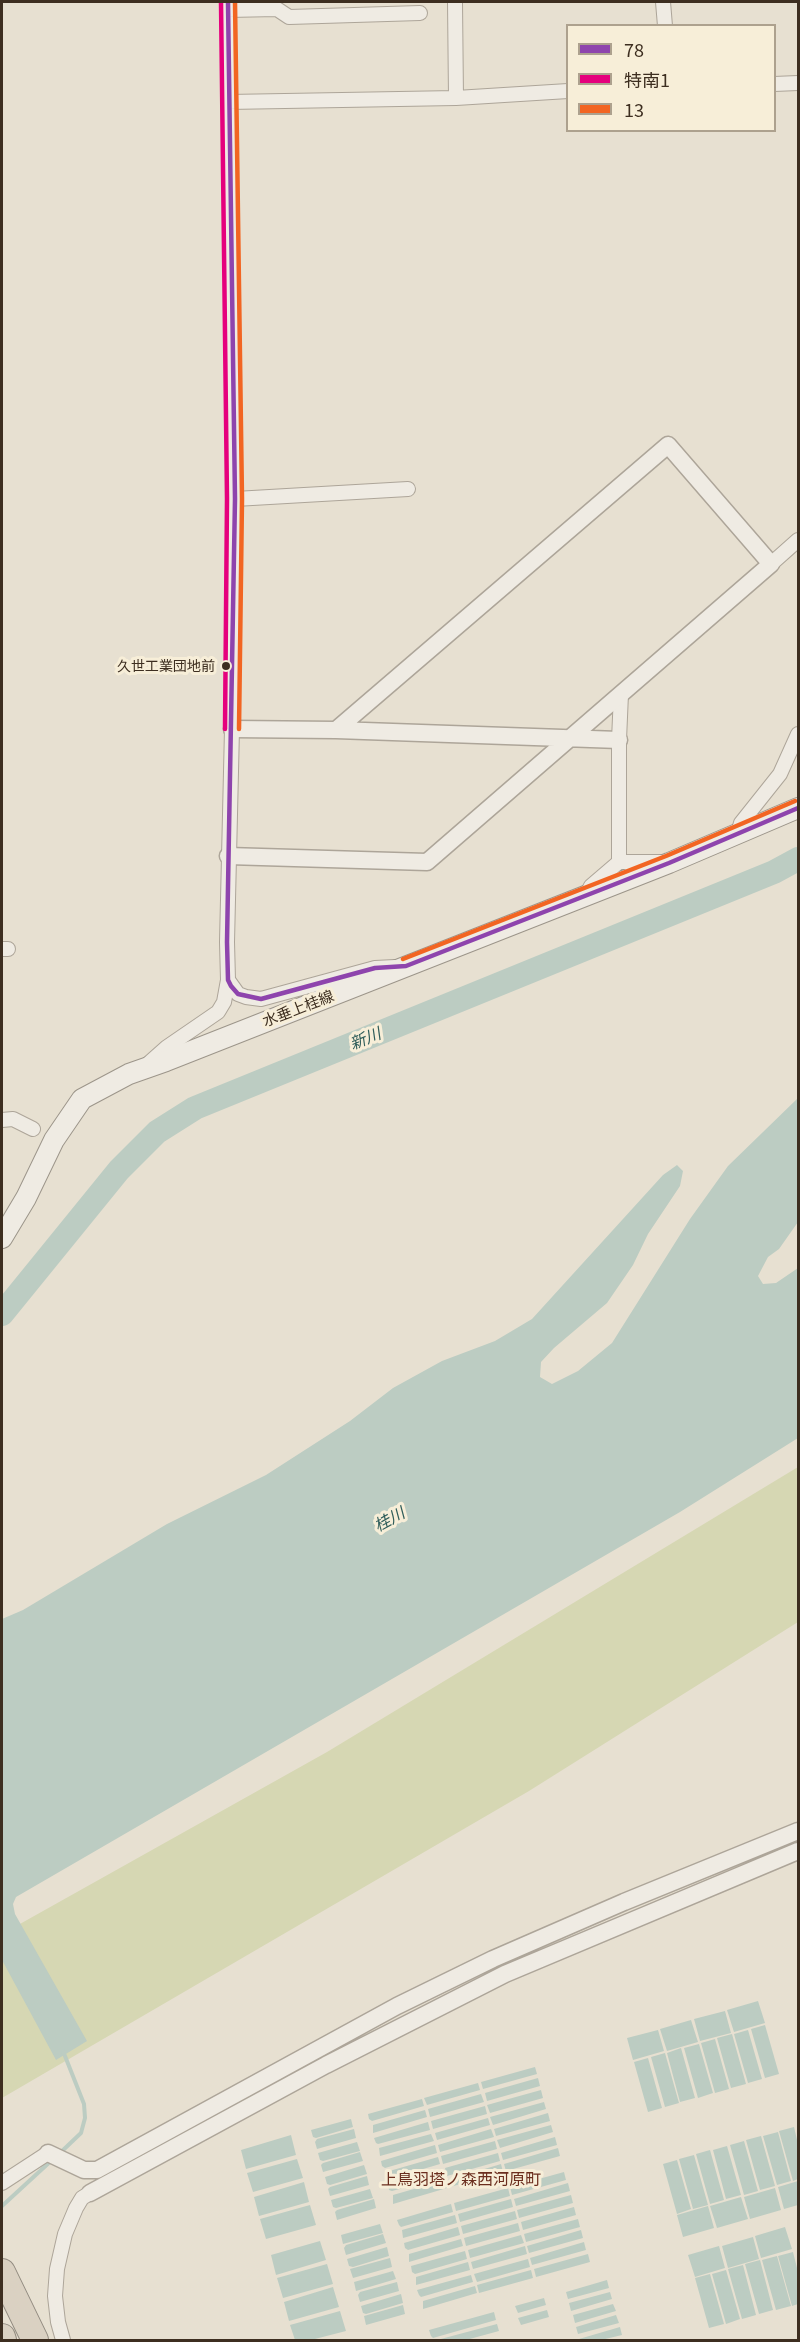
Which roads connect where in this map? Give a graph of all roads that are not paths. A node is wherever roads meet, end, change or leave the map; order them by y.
1 (455, 2) edge
2 (663, 2) edge
3 (277, 5) edge
4 (228, 6) edge
5 (420, 13) dead end
6 (665, 24) edge
7 (798, 83) edge
8 (776, 84) edge
9 (566, 91) edge
10 (456, 98) junction
11 (228, 102) junction
12 (408, 489) dead end
13 (235, 499) junction
14 (798, 540) edge
15 (771, 564) junction
16 (621, 694) junction
17 (232, 729) junction
18 (336, 730) junction
19 (798, 734) edge
20 (570, 739) junction
21 (619, 740) junction
22 (798, 808) edge
23 (738, 833) junction
24 (228, 856) junction
25 (619, 862) junction
26 (669, 862) junction
27 (587, 895) junction
28 (406, 966) junction
29 (228, 980) junction
30 (144, 1069) junction
31 (2, 1120) edge
32 (33, 1129) dead end
33 (2, 1238) edge
34 (798, 1831) edge
35 (798, 1851) edge
36 (624, 1902) junction
37 (632, 1920) junction
38 (48, 2153) joint
39 (2, 2183) edge
40 (90, 2193) joint
41 (2, 2272) edge
42 (34, 2340) edge
43 (63, 2340) edge

1 - 10 street
2 - 6 street
3 - 4 street
3 - 5 street
4 - 11 street
7 - 8 street
9 - 10 street
10 - 11 street
11 - 13 street
12 - 13 street
13 - 17 street
14 - 15 street
15 - 16 street
15 - 18 street
16 - 20 street
16 - 21 street
17 - 18 street
17 - 24 street
18 - 20 street
19 - 23 street
20 - 21 street
20 - 24 street
21 - 25 street
22 - 23 main road, 水垂上桂線
23 - 26 main road, 水垂上桂線
24 - 29 street
25 - 26 street
25 - 27 street
26 - 27 main road, 水垂上桂線
27 - 28 main road, 水垂上桂線
28 - 29 street
28 - 30 main road, 水垂上桂線
29 - 30 street
30 - 33 main road, 水垂上桂線
31 - 32 street
34 - 36 street
35 - 37 street
36 - 37 street
36 - 38 street
37 - 40 street
38 - 39 street
40 - 43 street
41 - 42 highway

